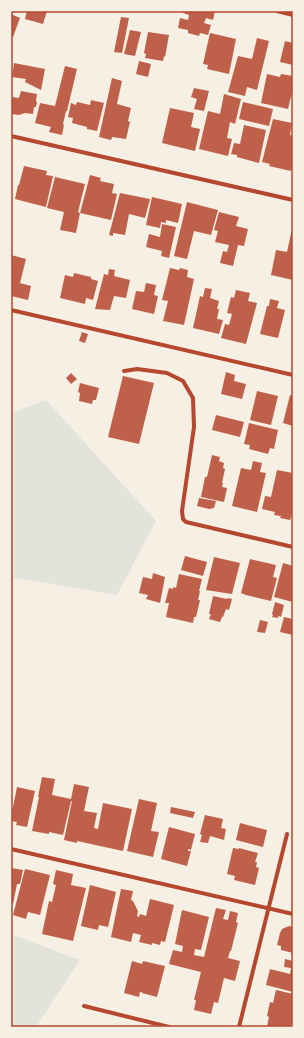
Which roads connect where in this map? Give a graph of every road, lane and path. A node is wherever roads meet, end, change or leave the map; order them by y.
1 (277, 11) edge
2 (293, 15) edge
3 (11, 136) edge
4 (293, 200) edge
5 (11, 310) edge
6 (124, 371) dead end
7 (293, 375) edge
8 (293, 547) edge
9 (287, 834) dead end
10 (11, 849) edge
11 (268, 908) junction
12 (293, 914) edge
13 (84, 1006) dead end
14 (169, 1027) edge
15 (239, 1027) edge

1 - 2 street
3 - 4 street
5 - 7 street
6 - 8 street
9 - 11 street
10 - 11 street
11 - 12 street
11 - 15 street
13 - 14 street

